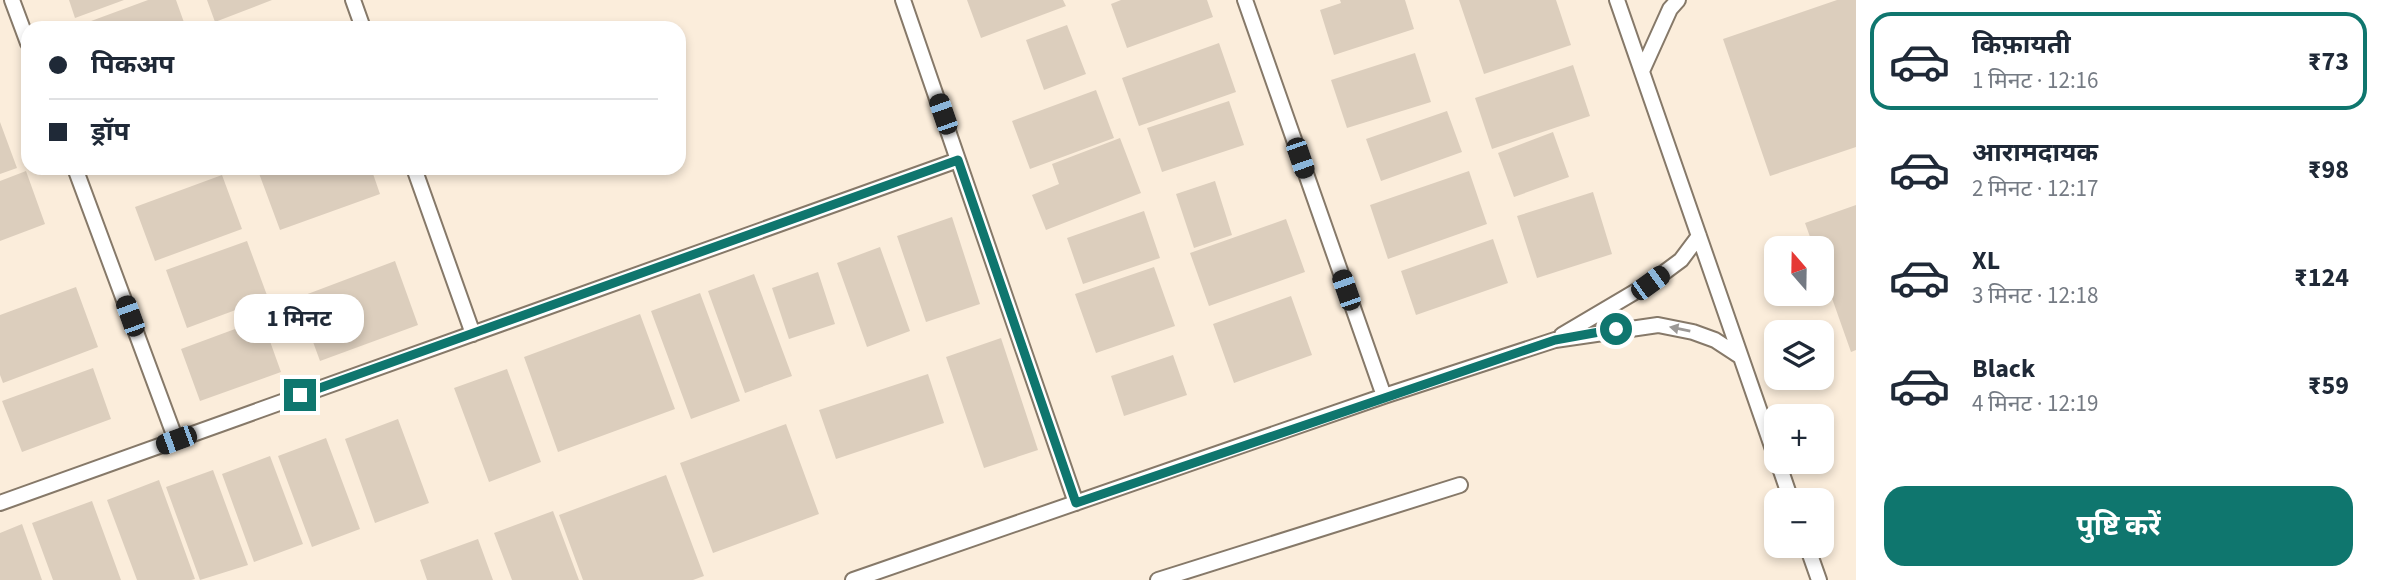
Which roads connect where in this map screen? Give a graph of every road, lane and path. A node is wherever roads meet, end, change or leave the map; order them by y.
1 (12, 0) edge
2 (353, 0) edge
3 (903, 0) edge
4 (1245, 0) edge
5 (1617, 0) edge
6 (1678, 0) edge
7 (360, 21) edge
8 (21, 24) edge
9 (1642, 71) junction
10 (958, 160) junction
11 (78, 175) edge
12 (416, 175) edge
13 (1699, 236) junction
14 (473, 334) junction
15 (1555, 340) junction
16 (1741, 357) junction
17 (1384, 396) junction
18 (1764, 423) edge
19 (176, 440) junction
20 (1460, 485) dead end
21 (0, 503) edge
22 (1076, 503) junction
23 (1811, 558) edge
24 (853, 580) edge
25 (1158, 580) edge
26 (1819, 580) edge

1 - 8 lane
2 - 7 lane
3 - 10 lane
4 - 17 lane
5 - 9 lane
6 - 9 lane
9 - 13 lane
10 - 14 lane
10 - 22 lane
11 - 19 lane
12 - 14 lane
13 - 15 lane
13 - 16 lane
14 - 19 lane
16 -> 15 lane
15 - 17 lane
16 - 18 lane
17 - 22 lane
19 - 21 lane
20 - 25 lane
22 - 24 lane
23 - 26 lane

